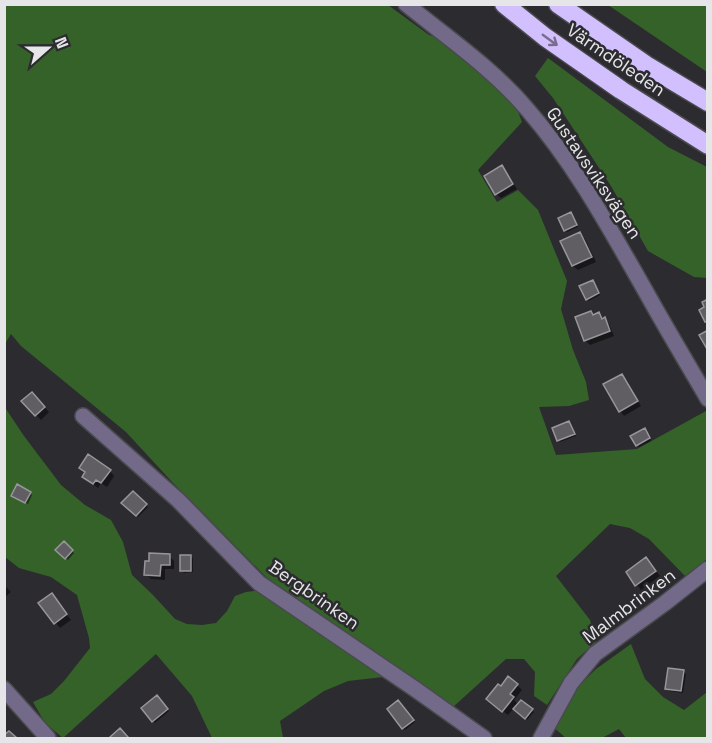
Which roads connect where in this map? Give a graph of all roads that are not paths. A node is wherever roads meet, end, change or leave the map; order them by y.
1 (406, 4) edge
2 (504, 4) edge
3 (558, 4) edge
4 (708, 102) edge
5 (708, 145) edge
6 (708, 399) edge
7 (83, 416) dead end
8 (708, 569) edge
9 (4, 689) edge
10 (48, 738) edge
11 (484, 738) edge
12 (541, 738) edge

1 - 6 street, Gustavsviksvägen
2 -> 5 highway, Värmdöleden
3 - 4 highway, Värmdöleden
7 - 11 street, Bergbrinken
8 - 12 street, Malmbrinken
9 - 10 street

